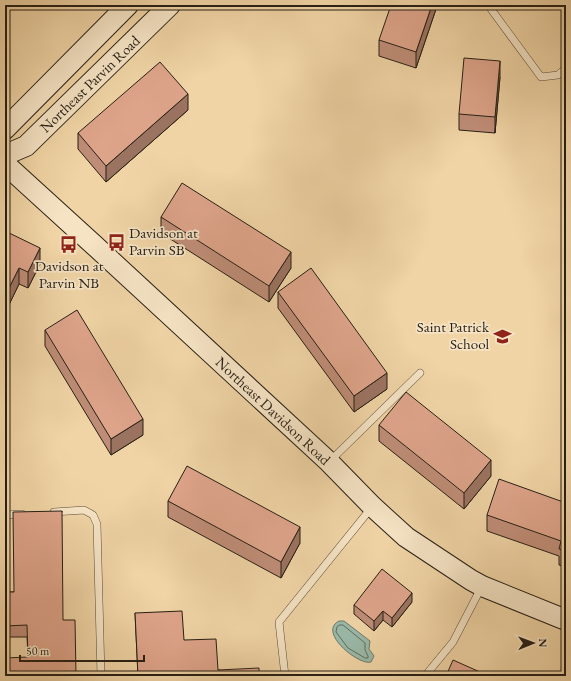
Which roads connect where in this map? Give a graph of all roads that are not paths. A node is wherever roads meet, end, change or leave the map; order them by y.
1 (128, 5) edge
2 (170, 5) edge
3 (488, 5) edge
4 (566, 68) edge
5 (5, 129) edge
6 (5, 155) edge
7 (5, 164) edge
8 (420, 373) dead end
9 (329, 462) junction
10 (372, 506) junction
11 (45, 512) edge
12 (29, 513) edge
13 (5, 515) edge
14 (482, 586) junction
15 (566, 620) edge
16 (101, 676) edge
17 (285, 676) edge
18 (425, 676) edge

1 - 5 street, Northeast Parvin Road
2 - 6 street, Northeast Parvin Road
3 - 4 lane
7 - 9 street, Northeast Davidson Road
8 - 9 lane
9 - 10 street, Northeast Davidson Road
10 - 14 street, Northeast Davidson Road
10 - 17 lane
11 - 16 lane
12 - 13 lane
14 - 15 street, Northeast Davidson Road
14 - 18 lane

